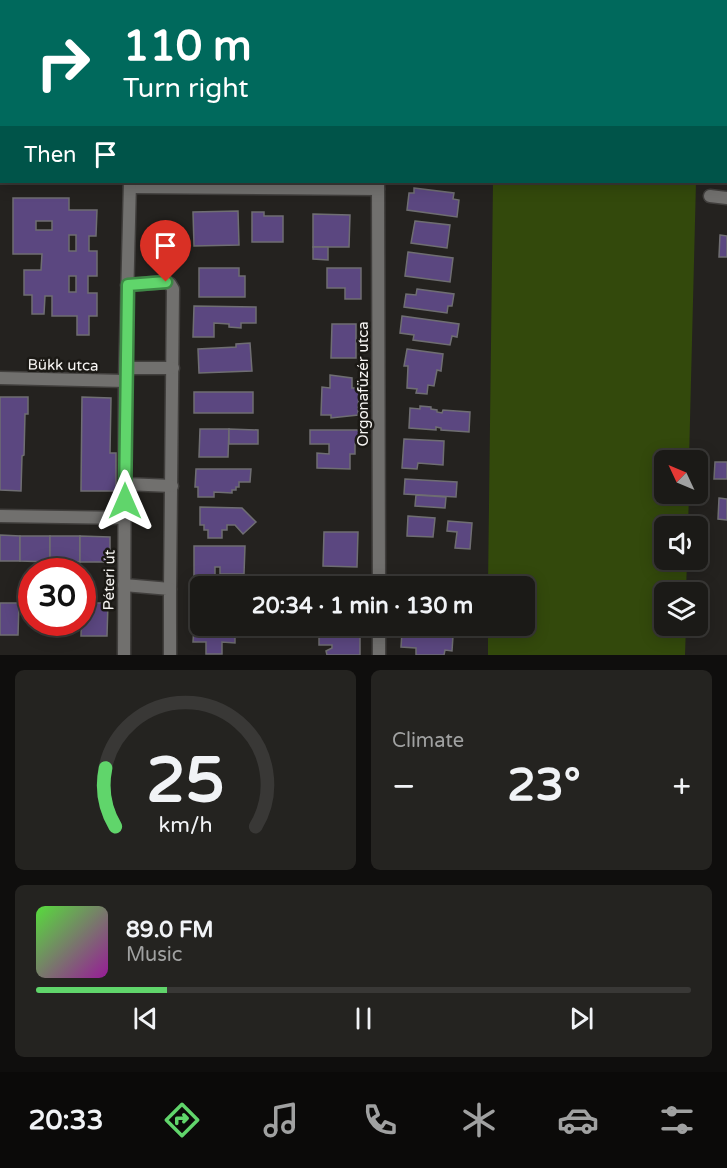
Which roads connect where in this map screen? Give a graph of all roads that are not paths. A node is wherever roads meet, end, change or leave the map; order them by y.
1 (130, 184) edge
2 (378, 185) edge
3 (710, 196) dead end
4 (727, 198) edge
5 (128, 285) junction
6 (126, 368) junction
7 (173, 368) junction
8 (0, 378) edge
9 (125, 381) junction
10 (125, 484) junction
11 (172, 486) junction
12 (0, 516) edge
13 (125, 518) junction
14 (379, 576) edge
15 (124, 585) junction
16 (170, 589) junction
17 (379, 636) edge
18 (170, 654) edge
19 (124, 655) edge
20 (379, 655) edge

1 - 2 street
1 - 5 street, Péteri út
2 - 14 street, Orgonafüzér utca
3 - 4 street
5 - 6 street, Péteri út
5 - 7 street
6 - 7 street
6 - 9 street, Péteri út
7 - 11 street
8 - 9 street, Bükk utca
9 - 10 street, Péteri út
10 - 11 street
10 - 13 street, Péteri út
11 - 16 street
12 - 13 street
13 - 15 street, Péteri út
15 - 16 street
15 - 19 street, Péteri út
16 - 18 street
17 - 20 street

